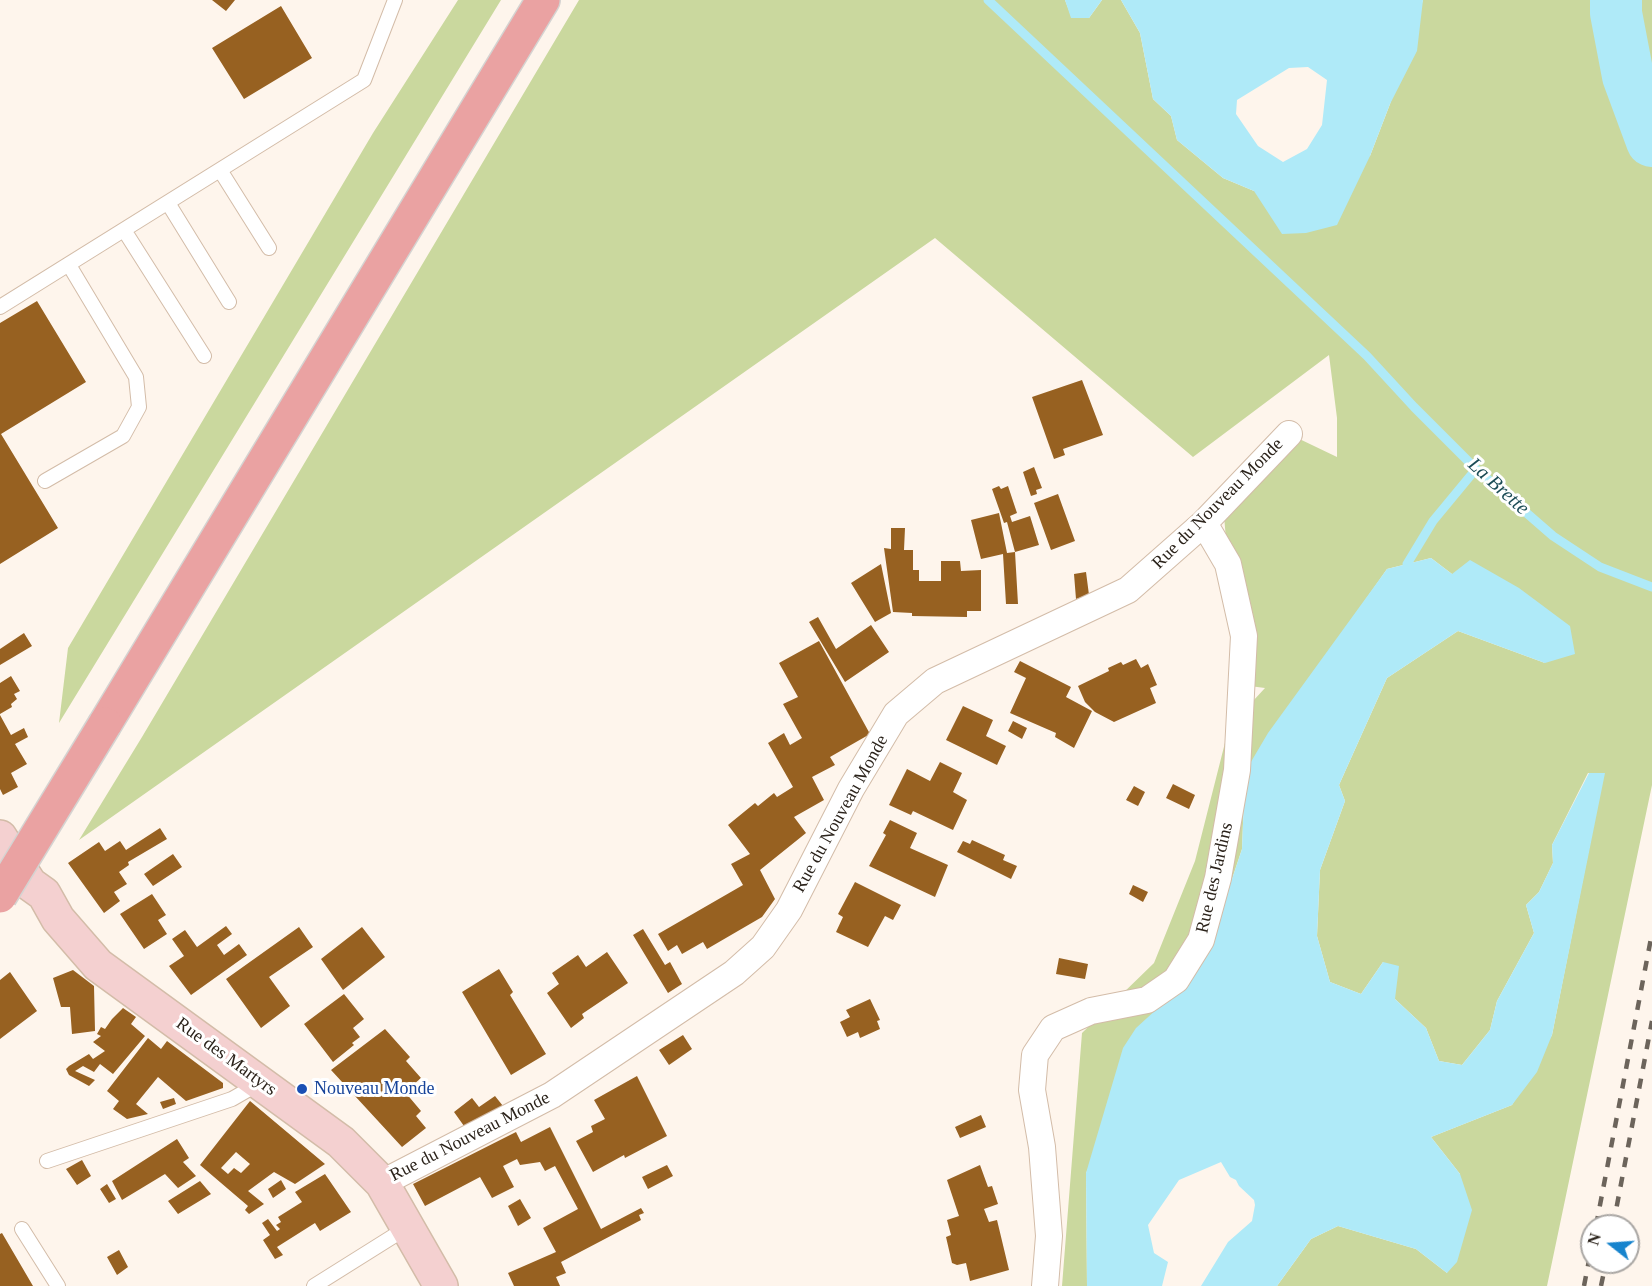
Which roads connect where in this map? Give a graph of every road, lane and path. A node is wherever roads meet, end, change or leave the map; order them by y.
1 (395, 0) edge
2 (543, 0) edge
3 (220, 170) junction
4 (168, 202) junction
5 (123, 230) junction
6 (269, 248) dead end
7 (69, 264) junction
8 (229, 302) dead end
9 (0, 308) edge
10 (204, 356) dead end
11 (1289, 434) dead end
12 (45, 481) dead end
13 (1204, 523) junction
14 (0, 837) edge
15 (0, 896) edge
16 (261, 1082) junction
17 (47, 1161) dead end
18 (382, 1183) junction
19 (408, 1227) junction
20 (22, 1229) dead end
21 (58, 1286) edge
22 (314, 1286) edge
23 (441, 1286) edge
24 (1045, 1286) edge

1 - 3 lane
2 - 15 main road, bridge
3 - 4 lane
3 - 6 lane
4 - 5 lane
4 - 8 lane
5 - 7 lane
5 - 10 lane
7 - 9 lane
7 - 12 lane
11 - 13 street, Rue du Nouveau Monde
13 - 18 street, Rue du Nouveau Monde
13 - 24 street, Rue des Jardins
14 - 16 street, Rue des Martyrs
16 - 17 lane
16 - 18 street, Rue des Martyrs
18 - 19 street, Rue des Martyrs
19 - 22 lane
19 - 23 street, Rue des Martyrs
20 - 21 lane

